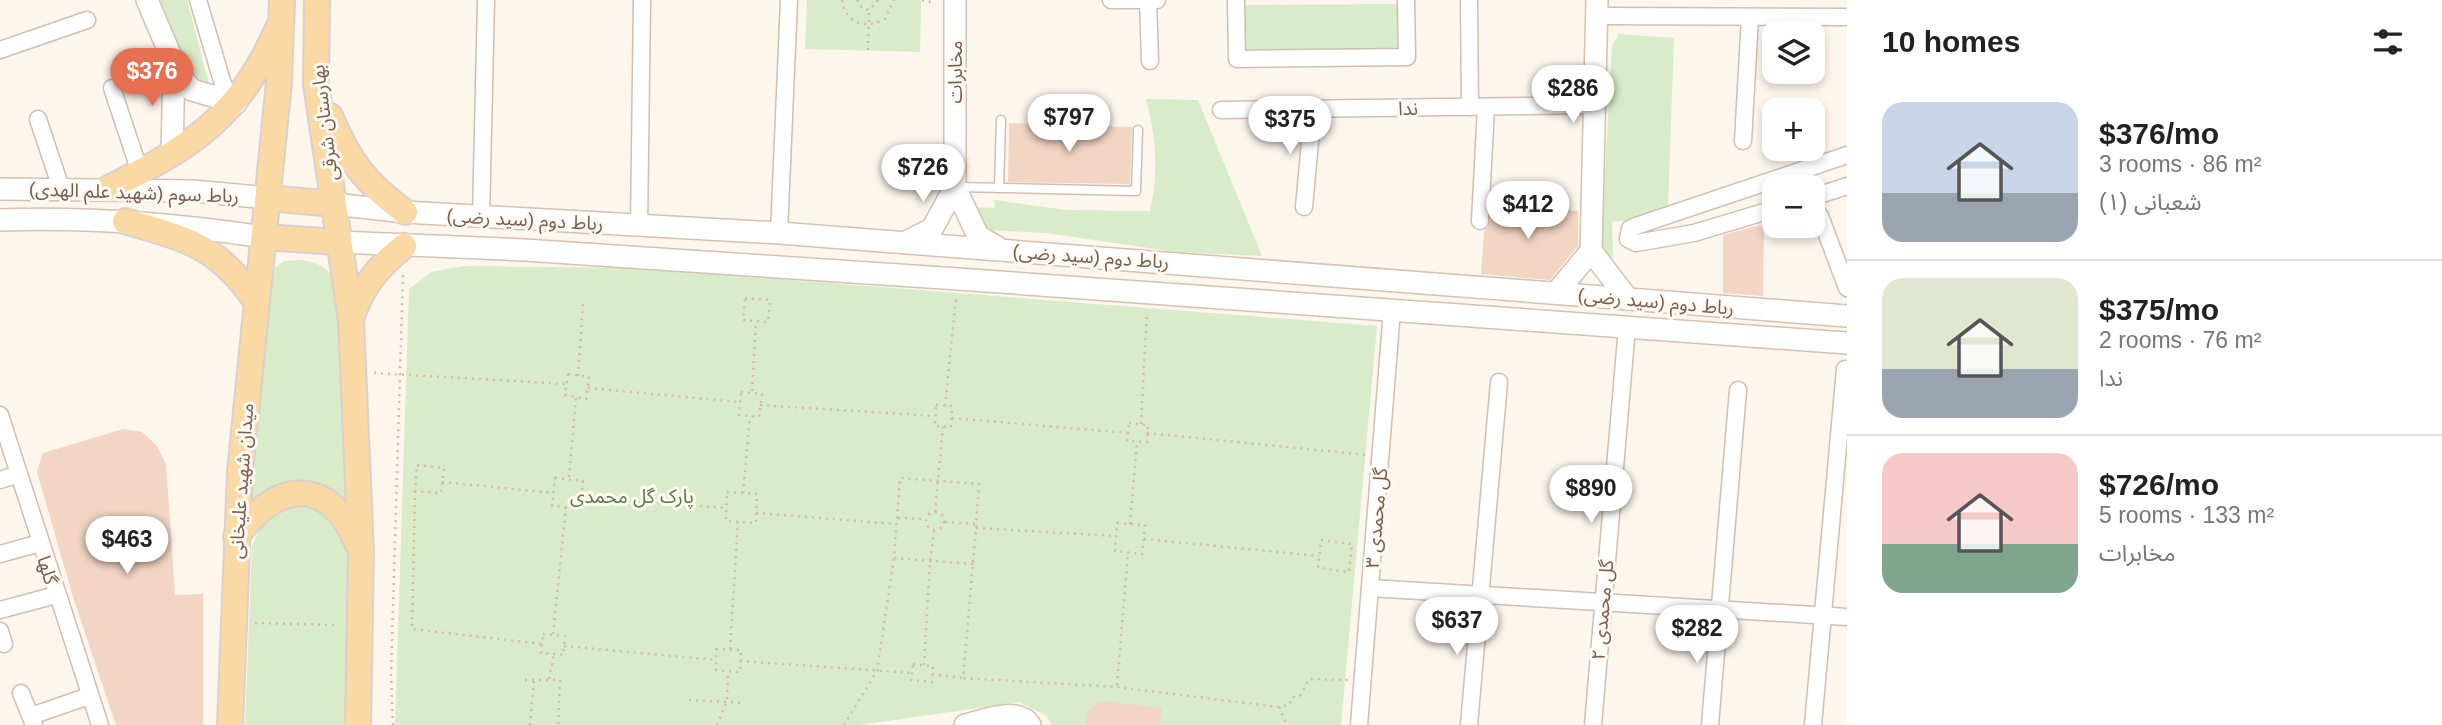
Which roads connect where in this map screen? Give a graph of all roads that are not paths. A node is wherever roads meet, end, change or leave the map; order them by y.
1 (147, 0) edge
2 (198, 0) edge
3 (317, 0) edge
4 (485, 0) edge
5 (642, 0) edge
6 (789, 0) edge
7 (955, 0) edge
8 (1111, 0) edge
9 (1135, 0) edge
10 (1148, 0) edge
11 (1157, 0) edge
12 (1236, 0) edge
13 (1406, 0) edge
14 (1469, 0) edge
15 (1735, 0) edge
16 (1597, 8) edge
17 (282, 9) edge
18 (1742, 17) junction
19 (1847, 18) edge
20 (87, 20) dead end
21 (0, 50) edge
22 (1150, 61) dead end
23 (174, 64) junction
24 (279, 82) junction
25 (316, 83) junction
26 (112, 88) dead end
27 (236, 103) junction
28 (1595, 105) junction
29 (1478, 107) junction
30 (1313, 109) junction
31 (1221, 110) dead end
32 (38, 119) dead end
33 (1001, 120) dead end
34 (1138, 130) dead end
35 (1743, 141) dead end
36 (172, 154) junction
37 (1847, 155) edge
38 (140, 172) junction
39 (1788, 175) edge
40 (1762, 184) edge
41 (1847, 186) edge
42 (955, 187) junction
43 (61, 188) junction
44 (109, 188) junction
45 (999, 188) junction
46 (0, 189) edge
47 (194, 191) junction
48 (1825, 193) edge
49 (268, 198) junction
50 (334, 204) junction
51 (1304, 207) dead end
52 (405, 212) junction
53 (1762, 213) edge
54 (481, 217) junction
55 (0, 220) edge
56 (526, 220) junction
57 (125, 221) junction
58 (1480, 221) dead end
59 (639, 225) junction
60 (187, 226) junction
61 (1825, 229) edge
62 (779, 233) junction
63 (264, 237) junction
64 (339, 242) junction
65 (905, 242) junction
66 (404, 246) junction
67 (525, 250) junction
68 (1004, 250) junction
69 (1591, 251) junction
70 (1847, 288) edge
71 (1557, 292) junction
72 (1628, 299) junction
73 (256, 301) junction
74 (1392, 310) junction
75 (1847, 316) edge
76 (351, 320) junction
77 (1627, 327) junction
78 (1847, 343) edge
79 (1846, 369) edge
80 (1499, 382) dead end
81 (1738, 390) dead end
82 (0, 415) edge
83 (19, 474) junction
84 (0, 480) edge
85 (236, 537) junction
86 (40, 543) junction
87 (361, 552) junction
88 (0, 554) edge
89 (1370, 588) junction
90 (1481, 592) junction
91 (56, 595) junction
92 (1603, 600) junction
93 (1721, 608) junction
94 (0, 610) edge
95 (1824, 615) junction
96 (1847, 617) edge
97 (21, 693) dead end
98 (89, 696) junction
99 (32, 720) edge
100 (100, 725) edge
101 (230, 725) edge
102 (358, 725) edge
103 (965, 725) edge
104 (1030, 725) edge
105 (1359, 725) edge
106 (1469, 725) edge
107 (1592, 725) edge
108 (1710, 725) edge
109 (1813, 725) edge

1 - 23 main road
2 - 27 street
3 - 25 main road, بهارستان شرقی
4 - 54 street
5 - 59 street
6 - 62 street
7 - 42 main road, مخابرات
8 - 9 street
9 - 10 street
10 - 11 street
10 - 22 street
12 - 13 street
14 - 29 street
15 - 18 street
16 - 18 street
16 - 28 main road
17 - 24 main road, بهارستان شرقی
17 - 27 main road
18 - 19 street
18 - 35 street
20 - 21 street
23 - 27 main road
23 - 36 main road
24 - 25 main road
24 - 49 main road, بهارستان شرقی
25 - 50 main road, بهارستان شرقی
25 - 52 main road
26 - 38 street
27 - 36 main road
28 - 29 street, ندا
28 - 69 main road
29 - 30 street, ندا
29 - 58 street
30 - 31 street, ندا
30 - 51 street
32 - 43 street
33 - 45 lane
34 - 45 lane
36 - 38 main road
37 - 39 street
38 - 44 main road
40 - 53 street
41 - 48 street
42 - 45 lane
42 - 65 main road
42 - 68 main road
43 - 44 main road, رباط سوم (شهید علم الهدی)
43 - 46 main road, رباط سوم (شهید علم الهدی)
44 - 47 main road, رباط سوم (شهید علم الهدی)
47 - 49 main road, رباط سوم (شهید علم الهدی)
47 - 60 main road
49 - 50 main road
49 - 63 main road, میدان شهید علیخانی
50 - 52 main road, رباط دوم (سید رضی)
50 - 64 main road
52 - 54 main road, رباط دوم (سید رضی)
54 - 56 main road, رباط دوم (سید رضی)
55 - 57 main road, رباط سوم (شهید علم الهدی)
56 - 59 main road, رباط دوم (سید رضی)
56 - 67 main road
57 - 60 main road, رباط سوم (شهید علم الهدی)
57 - 73 main road
59 - 62 main road, رباط دوم (سید رضی)
60 - 63 main road, رباط سوم (شهید علم الهدی)
61 - 70 street
62 - 65 main road, رباط دوم (سید رضی)
63 - 64 main road
63 - 73 main road, میدان شهید علیخانی
64 - 66 main road, رباط دوم (سید رضی)
64 - 76 main road
65 - 68 main road, رباط دوم (سید رضی)
66 - 67 main road, رباط دوم (سید رضی)
66 - 76 main road
67 - 74 main road, رباط دوم (سید رضی)
68 - 71 main road, رباط دوم (سید رضی)
69 - 71 main road
69 - 72 main road
71 - 72 main road, رباط دوم (سید رضی)
72 - 75 main road, رباط دوم (سید رضی)
73 - 85 main road, میدان شهید علیخانی
74 - 77 main road, رباط دوم (سید رضی)
74 - 89 street, گل محمدی ۳
76 - 87 main road
77 - 78 main road, رباط دوم (سید رضی)
77 - 92 street, گل محمدی ۲
79 - 95 street
80 - 90 street
81 - 93 street
82 - 83 street, گلها
83 - 84 street
83 - 86 street, گلها
85 - 87 main road
85 - 101 main road, میدان شهید علیخانی
86 - 88 street
86 - 91 street, گلها
87 - 102 main road
89 - 90 street
89 - 105 street, گل محمدی ۳
90 - 92 street
90 - 106 street
91 - 94 street
91 - 98 street, گلها
92 - 93 street
92 - 107 street, گل محمدی ۲
93 - 95 street
93 - 108 street
95 - 96 street
95 - 109 street
97 - 99 street
98 - 99 street
98 - 100 street, گلها
103 - 104 main road

